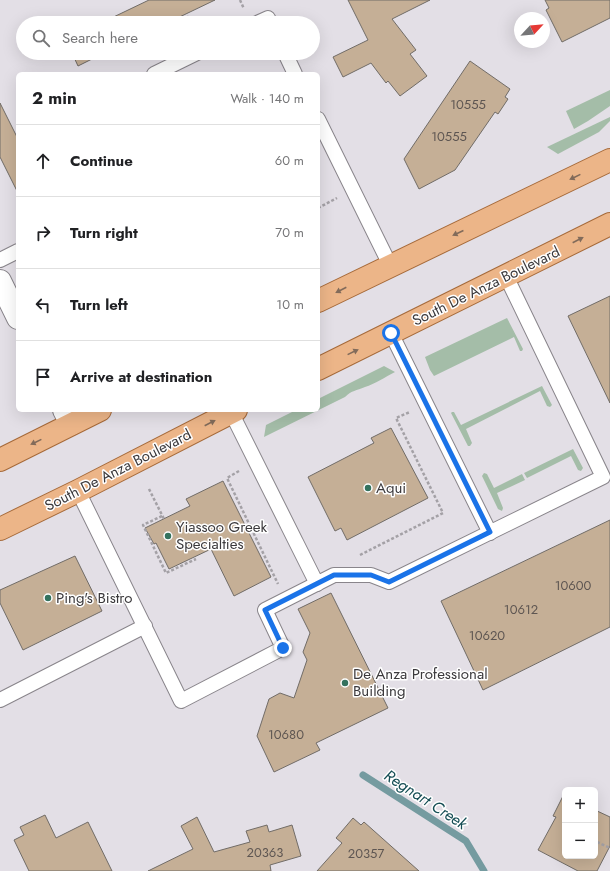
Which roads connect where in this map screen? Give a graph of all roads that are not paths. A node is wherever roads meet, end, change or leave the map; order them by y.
1 (183, 60) edge
2 (289, 60) edge
3 (158, 72) edge
4 (295, 72) edge
5 (320, 123) edge
6 (610, 160) edge
7 (610, 224) edge
8 (16, 252) edge
9 (0, 260) edge
10 (390, 265) junction
11 (506, 276) junction
12 (0, 281) edge
13 (320, 300) edge
14 (16, 314) edge
15 (391, 333) junction
16 (320, 368) edge
17 (91, 412) edge
18 (231, 412) edge
19 (233, 412) edge
20 (68, 417) edge
21 (0, 460) edge
22 (78, 491) junction
23 (0, 529) edge
24 (490, 532) junction
25 (317, 584) junction
26 (145, 626) junction
27 (0, 699) edge

1 - 3 lane
2 - 4 lane
5 - 10 lane
6 -> 10 main road
11 -> 7 main road, South De Anza Boulevard
8 - 9 lane
10 -> 13 main road
11 - 15 main road, South De Anza Boulevard
11 - 24 lane
12 - 14 street
16 -> 15 main road, South De Anza Boulevard
15 - 24 lane
17 - 20 main road
22 -> 18 main road, South De Anza Boulevard
19 - 25 lane
20 -> 21 main road
22 - 23 main road, South De Anza Boulevard
22 - 26 lane
24 - 25 lane
25 - 26 lane
26 - 27 lane

